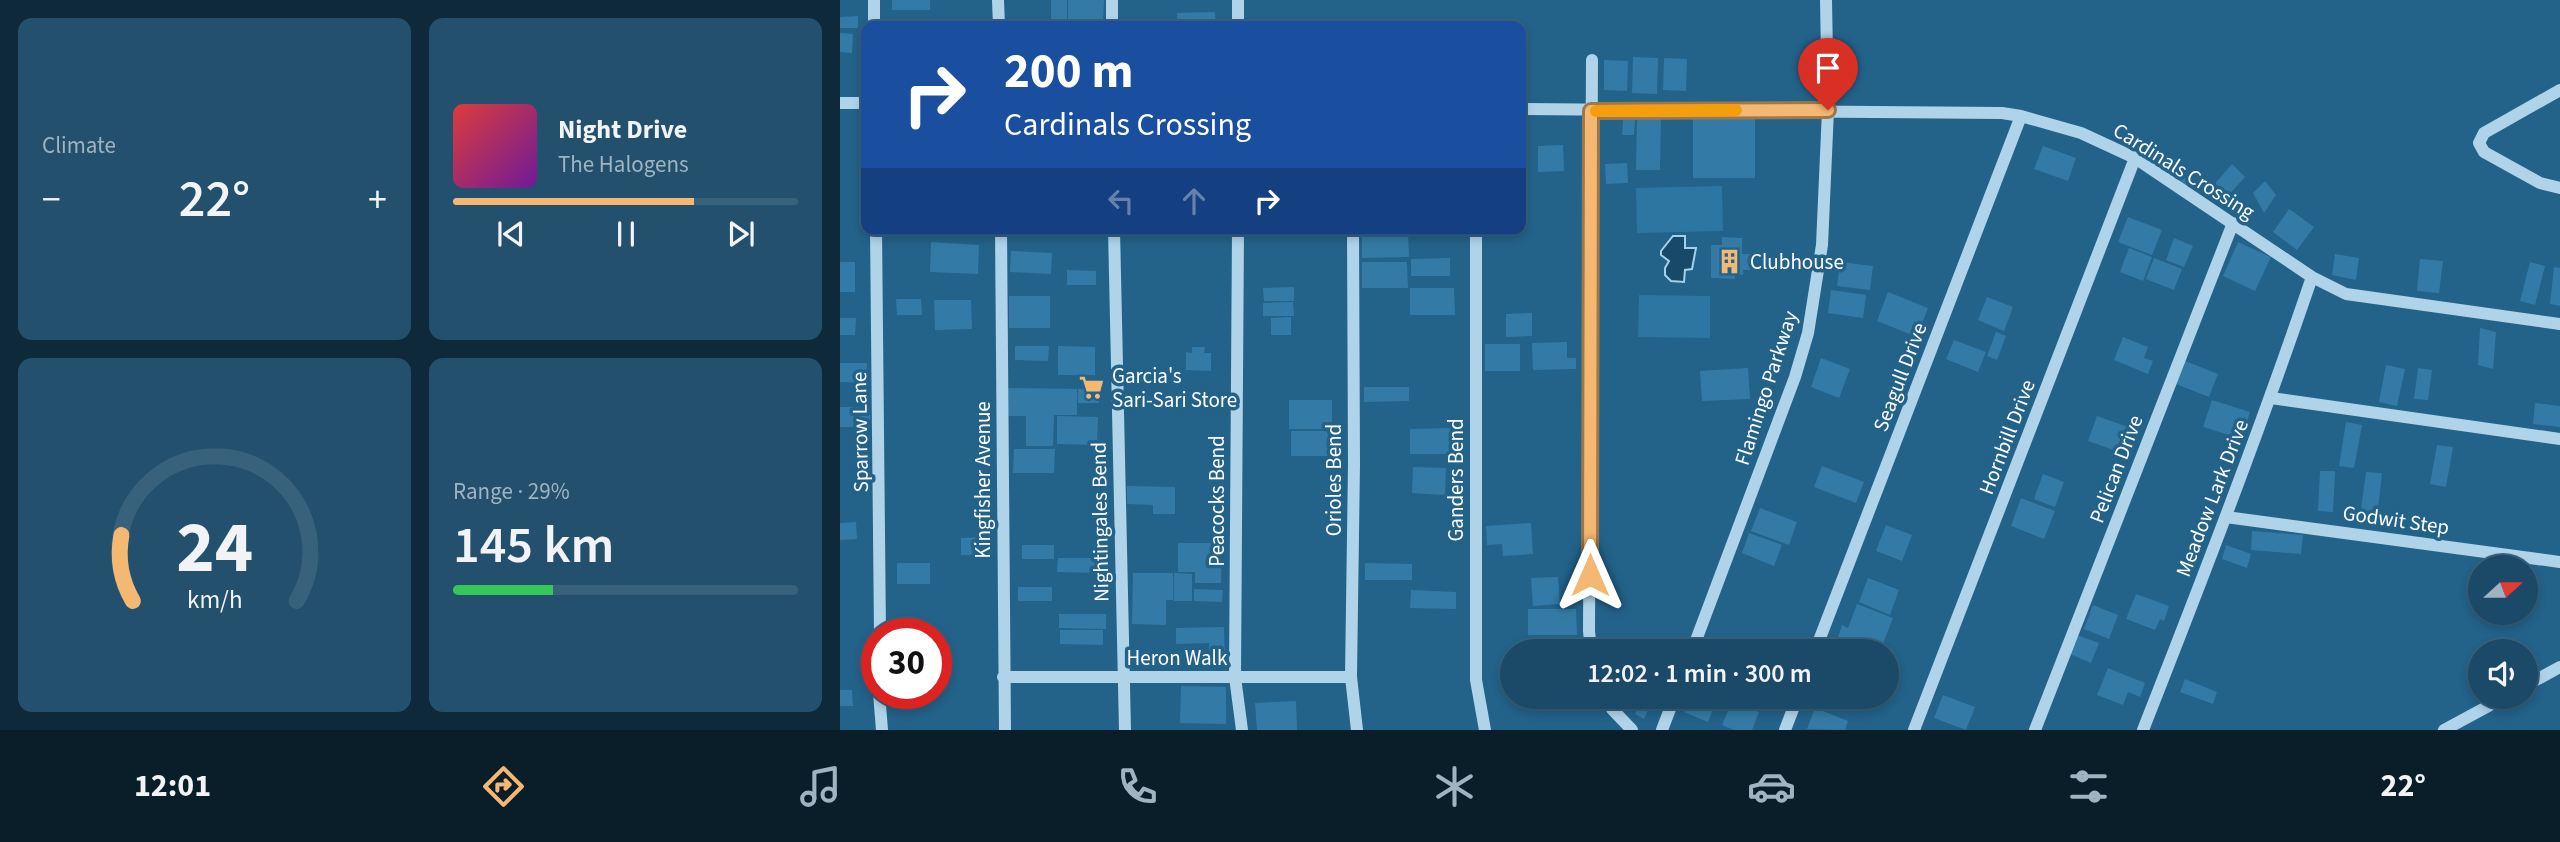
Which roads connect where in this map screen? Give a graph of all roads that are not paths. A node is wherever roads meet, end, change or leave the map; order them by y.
1 (874, 0) edge
2 (998, 0) edge
3 (1112, 0) edge
4 (1238, 0) edge
5 (1826, 0) edge
6 (874, 21) edge
7 (999, 21) edge
8 (1112, 21) edge
9 (1238, 21) edge
10 (1592, 60) dead end
11 (2560, 90) edge
12 (840, 103) edge
13 (861, 103) edge
14 (1526, 109) edge
15 (1828, 110) junction
16 (1591, 111) junction
17 (2021, 116) junction
18 (2135, 158) junction
19 (2560, 188) edge
20 (2232, 223) junction
21 (876, 235) edge
22 (1001, 235) edge
23 (1114, 235) edge
24 (1238, 235) edge
25 (1353, 235) edge
26 (1476, 235) edge
27 (2312, 277) junction
28 (2560, 324) edge
29 (2271, 398) junction
30 (2560, 439) edge
31 (2226, 517) junction
32 (2560, 562) edge
33 (880, 618) edge
34 (1591, 639) edge
35 (1696, 639) edge
36 (1820, 639) edge
37 (2560, 667) edge
38 (1003, 677) junction
39 (1122, 677) junction
40 (1235, 677) junction
41 (1351, 677) junction
42 (2538, 679) edge
43 (880, 709) edge
44 (1612, 709) edge
45 (1670, 709) edge
46 (1793, 709) edge
47 (2483, 709) edge
48 (882, 730) edge
49 (1005, 730) edge
50 (1125, 730) edge
51 (1242, 730) edge
52 (1357, 730) edge
53 (1486, 730) edge
54 (1632, 730) edge
55 (1662, 730) edge
56 (1785, 730) edge
57 (1914, 730) edge
58 (2035, 730) edge
59 (2143, 730) edge
60 (2445, 730) edge

1 - 6 street
2 - 7 street
3 - 8 street
4 - 9 street
5 - 15 street, Flamingo Parkway
10 - 16 street
11 - 19 street
12 - 13 street
14 - 16 street, Cardinals Crossing
15 - 16 street, Cardinals Crossing
15 - 17 street, Cardinals Crossing
15 - 35 street, Flamingo Parkway
16 - 34 street
17 - 18 street, Cardinals Crossing
17 - 36 street, Seagull Drive
18 - 20 street, Cardinals Crossing
18 - 57 street, Hornbill Drive
20 - 27 street, Cardinals Crossing
20 - 58 street, Pelican Drive
21 - 33 street, Sparrow Lane
22 - 38 street, Kingfisher Avenue
23 - 39 street, Nightingales Bend
24 - 40 street, Peacocks Bend
25 - 41 street, Orioles Bend
26 - 53 street, Ganders Bend
27 - 28 street, Cardinals Crossing
27 - 29 street, Meadow Lark Drive
29 - 30 street
29 - 31 street, Meadow Lark Drive
31 - 32 street, Godwit Step
31 - 59 street, Meadow Lark Drive
37 - 42 street
38 - 39 street, Heron Walk
38 - 49 street, Kingfisher Avenue
39 - 40 street, Heron Walk
39 - 50 street, Nightingales Bend
40 - 41 street, Heron Walk
40 - 51 street, Peacocks Bend
41 - 52 street, Orioles Bend
43 - 48 street
44 - 54 street
45 - 55 street
46 - 56 street
47 - 60 street

